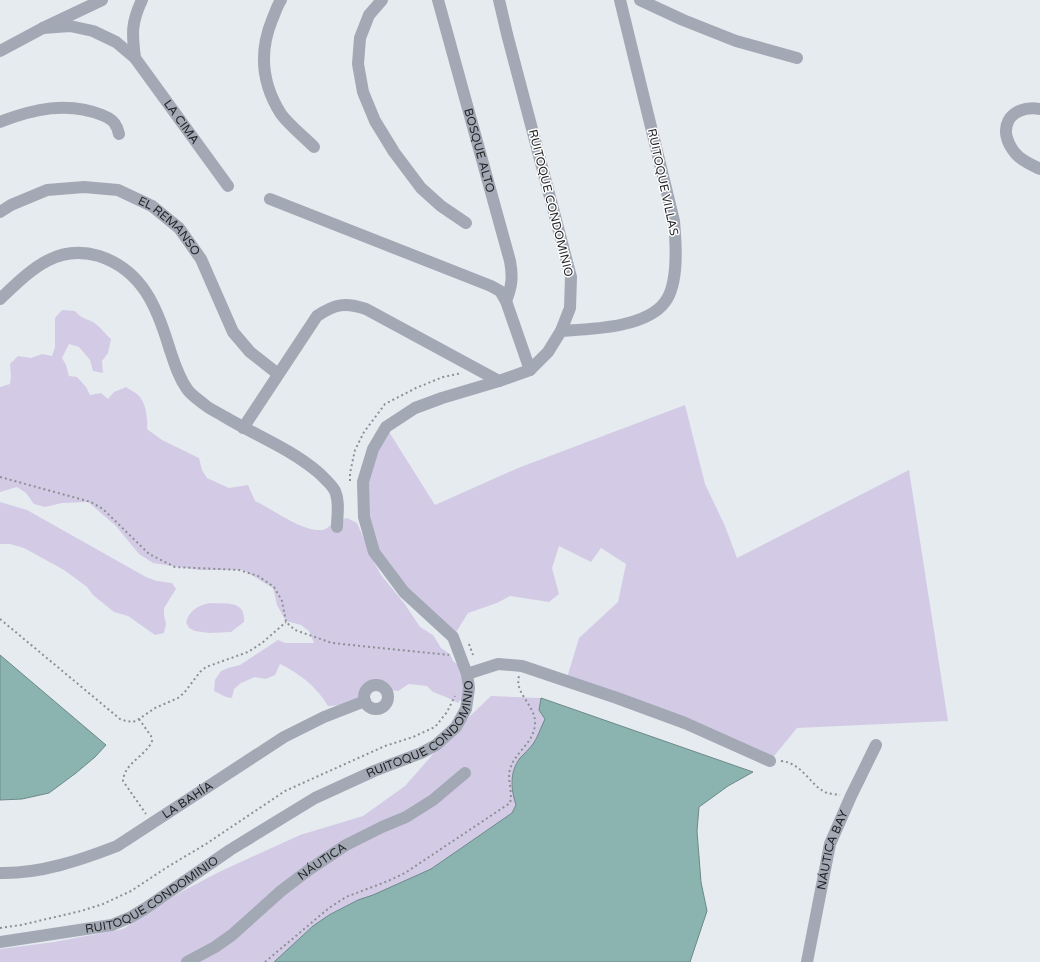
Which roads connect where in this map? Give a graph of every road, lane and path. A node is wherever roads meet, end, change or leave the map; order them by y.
1 (102, 0) edge
2 (142, 0) edge
3 (281, 0) edge
4 (382, 0) edge
5 (438, 0) edge
6 (499, 0) edge
7 (620, 0) edge
8 (640, 0) edge
9 (43, 28) junction
10 (0, 50) edge
11 (135, 58) junction
12 (797, 58) dead end
13 (1040, 109) edge
14 (0, 122) edge
15 (119, 134) dead end
16 (314, 147) dead end
17 (1040, 170) edge
18 (228, 186) dead end
19 (270, 199) dead end
20 (0, 212) edge
21 (466, 223) dead end
22 (0, 299) edge
23 (506, 301) junction
24 (561, 331) junction
25 (479, 370) junction
26 (530, 370) junction
27 (278, 374) junction
28 (499, 381) junction
29 (243, 428) junction
30 (0, 477) edge
31 (350, 481) dead end
32 (337, 527) dead end
33 (0, 619) edge
34 (286, 622) junction
35 (469, 644) dead end
36 (448, 649) dead end
37 (522, 666) junction
38 (472, 672) junction
39 (456, 695) dead end
40 (365, 701) dead end
41 (139, 719) junction
42 (876, 746) dead end
43 (770, 761) joint
44 (465, 773) dead end
45 (851, 796) junction
46 (152, 823) junction
47 (0, 873) edge
48 (0, 928) edge
49 (0, 942) edge
50 (187, 962) edge
51 (265, 962) edge
52 (807, 962) edge

1 - 9 street, LA CIMA
2 - 11 street, LA CIMA
3 - 16 street
4 - 21 street
5 - 23 street, BOSQUE ALTO
6 - 24 street, RUITOQUE CONDOMINIO
7 - 24 street, RUITOQUE VILLAS
8 - 12 street
9 - 10 street, LA CIMA
9 - 11 street, LA CIMA
11 - 18 street, LA CIMA
13 - 17 street
14 - 15 street
19 - 23 street
20 - 27 street, EL REMANSO
22 - 29 street
23 - 26 street
24 - 26 street, RUITOQUE CONDOMINIO
25 - 27 street
25 - 28 street
25 - 31 path
26 - 28 street, RUITOQUE CONDOMINIO
27 - 29 street
28 - 38 street, RUITOQUE CONDOMINIO
29 - 32 street
30 - 34 path
33 - 41 path
34 - 36 path
34 - 41 path
35 - 38 path
37 - 38 street
37 - 43 street
37 - 51 path
38 - 49 street, RUITOQUE CONDOMINIO
39 - 48 path
40 - 46 street, LA BAHÍA
41 - 46 path
42 - 45 street, NÁUTICA BAY
43 - 45 path
44 - 50 street, NÁUTICA
45 - 52 street, NÁUTICA BAY
46 - 47 street, LA BAHÍA

